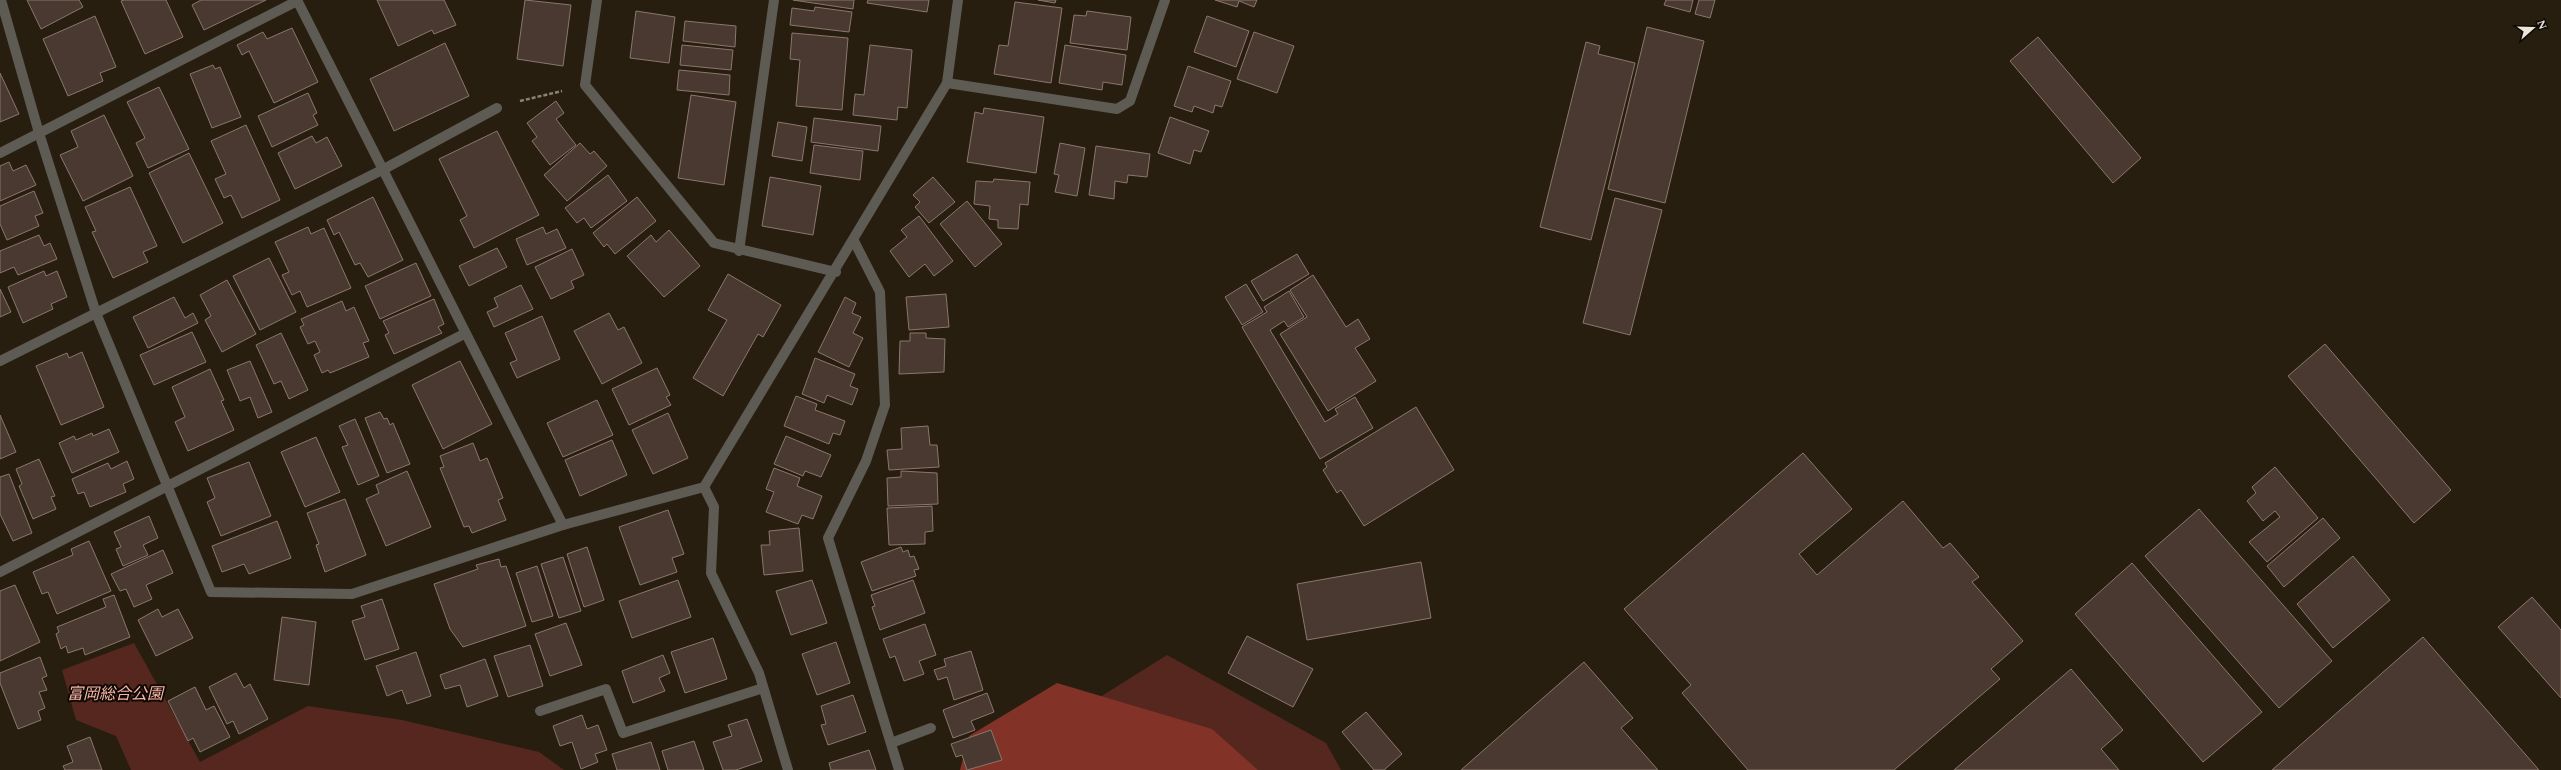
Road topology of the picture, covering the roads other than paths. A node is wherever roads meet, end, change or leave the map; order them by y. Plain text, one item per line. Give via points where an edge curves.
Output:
1 (1, 0) edge
2 (597, 0) edge
3 (774, 0) edge
4 (958, 0) edge
5 (1165, 0) edge
6 (297, 1) edge
7 (947, 83) junction
8 (497, 108) road end
9 (39, 133) junction
10 (0, 153) edge
11 (384, 169) junction
12 (854, 241) junction
13 (740, 251) junction
14 (836, 272) junction
15 (96, 313) junction
16 (464, 334) junction
17 (0, 361) edge
18 (704, 487) junction
19 (167, 488) junction
20 (563, 525) junction
21 (0, 572) edge
22 (763, 688) junction
23 (540, 711) dead end
24 (931, 728) dead end
25 (891, 743) junction
26 (788, 770) edge
27 (899, 770) edge

1 - 9 street
2 - 13 street via 585,85 714,243
3 - 13 street
4 - 7 street
5 - 7 street via 1130,101 1117,109
6 - 9 street
6 - 11 street
7 - 12 street
8 - 11 street
9 - 10 street
9 - 15 street
11 - 15 street
11 - 16 street
12 - 14 street
12 - 25 street via 880,292 885,405 866,461 828,538
13 - 14 street
14 - 18 street
15 - 17 street
15 - 19 street
16 - 19 street
16 - 20 street
18 - 20 street
18 - 22 street via 714,508 711,573
19 - 20 street via 212,592 352,594
19 - 21 street
22 - 23 street via 623,733 606,689
22 - 26 street
24 - 25 street
25 - 27 street

